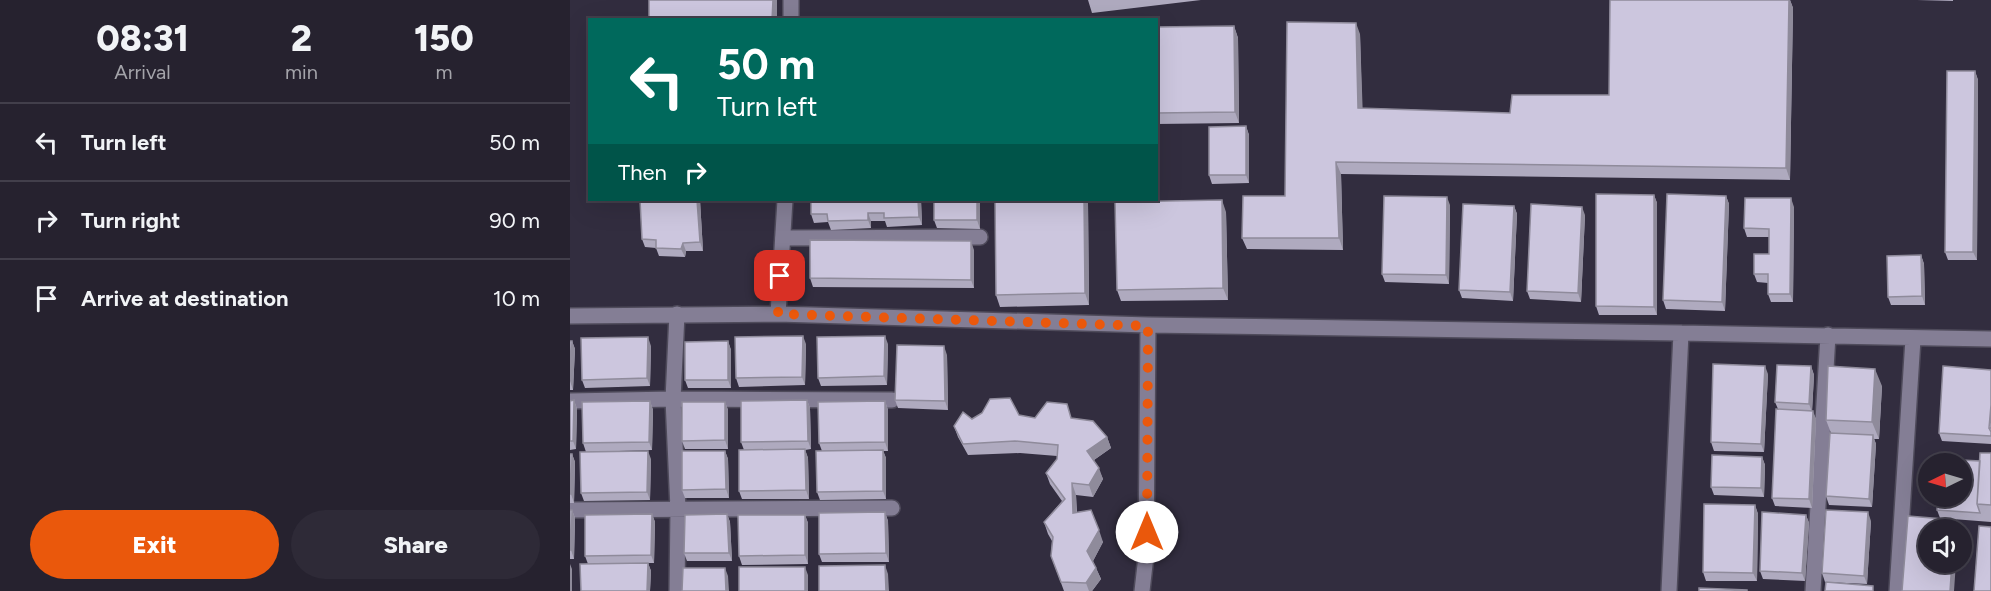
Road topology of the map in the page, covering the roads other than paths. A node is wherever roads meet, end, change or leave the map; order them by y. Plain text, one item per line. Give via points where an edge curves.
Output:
1 (792, 0) edge
2 (791, 18) edge
3 (785, 201) edge
4 (980, 237) dead end
5 (783, 238) junction
6 (678, 314) junction
7 (778, 314) junction
8 (570, 316) edge
9 (1148, 326) junction
10 (1681, 333) junction
11 (1828, 335) junction
12 (1912, 339) junction
13 (1991, 339) edge
14 (674, 399) junction
15 (892, 400) dead end
16 (570, 401) edge
17 (892, 508) dead end
18 (678, 509) junction
19 (570, 510) edge
20 (677, 591) edge
21 (1142, 591) edge
22 (1670, 591) edge
23 (1812, 591) edge
24 (1897, 591) edge

1 - 2 street
3 - 5 street
4 - 5 street
5 - 7 street
6 - 7 street
6 - 8 street
6 - 14 street
7 - 9 street
9 - 10 street
9 - 21 street via 1146,555
10 - 11 street
10 - 22 street
11 - 12 street
11 - 23 street
12 - 13 street
12 - 24 street
14 - 15 street
14 - 16 street
14 - 18 street
17 - 18 street
18 - 19 street
18 - 20 street

